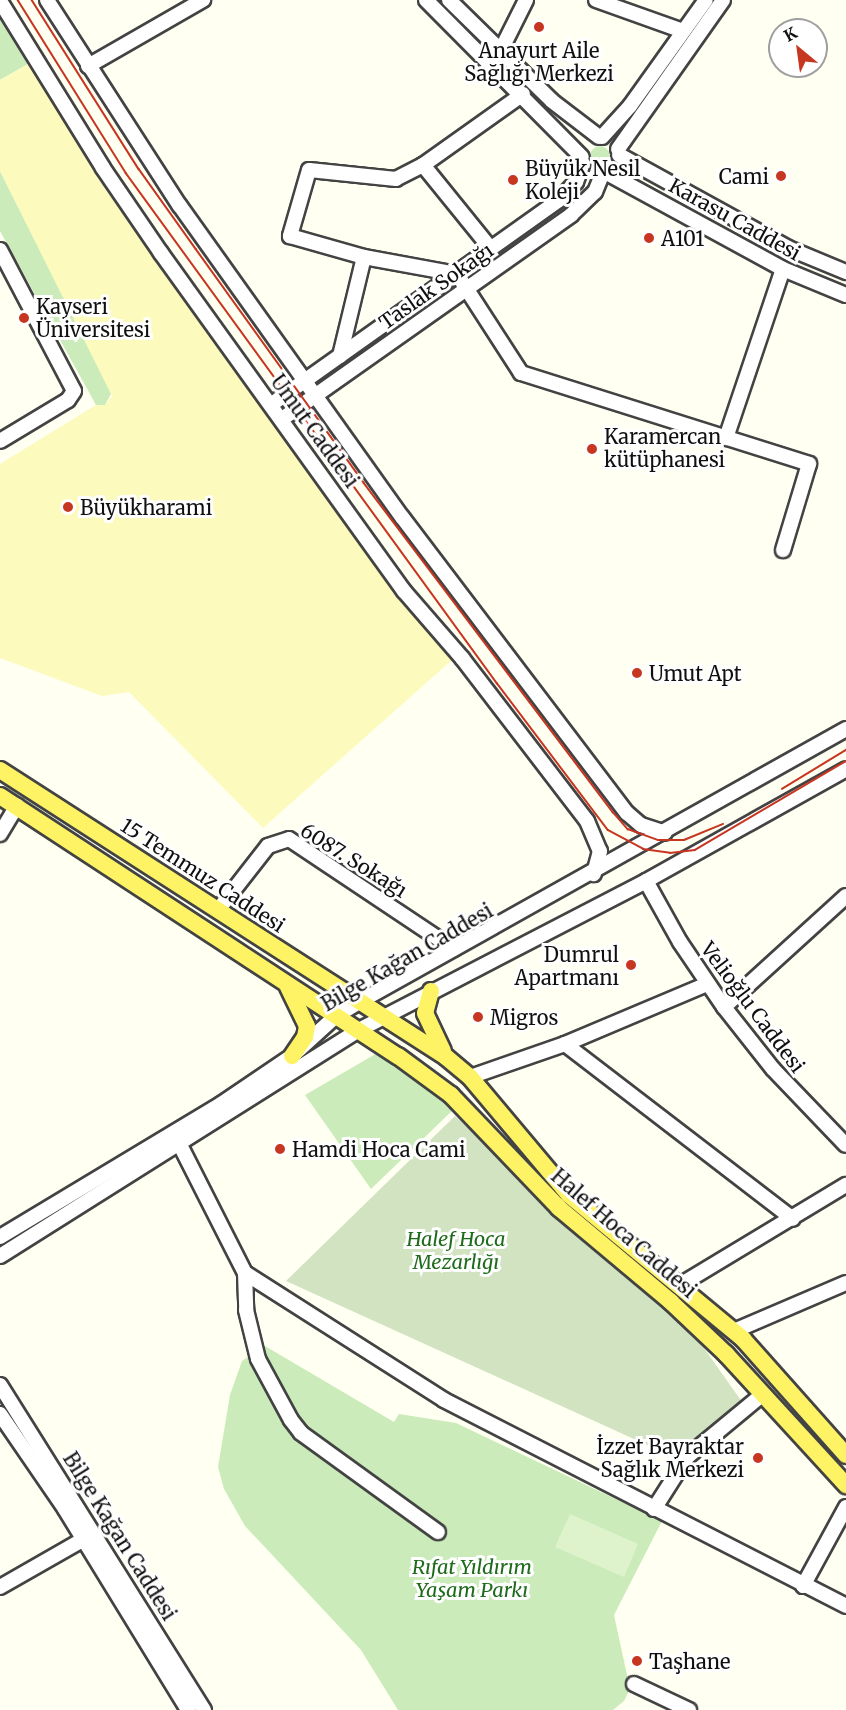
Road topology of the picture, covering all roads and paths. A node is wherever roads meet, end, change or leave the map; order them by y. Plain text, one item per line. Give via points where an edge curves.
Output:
1 (47, 0) edge
2 (203, 0) edge
3 (426, 0) edge
4 (449, 0) edge
5 (526, 0) edge
6 (596, 0) edge
7 (706, 0) edge
8 (723, 0) edge
9 (0, 1) edge
10 (683, 31) junction
11 (500, 52) junction
12 (88, 66) junction
13 (523, 94) junction
14 (601, 137) junction
15 (619, 152) junction
16 (583, 160) junction
17 (423, 165) junction
18 (604, 174) junction
19 (492, 249) junction
20 (0, 250) edge
21 (364, 257) junction
22 (783, 270) junction
23 (846, 272) edge
24 (457, 273) junction
25 (467, 288) junction
26 (846, 295) edge
27 (340, 356) junction
28 (303, 382) junction
29 (313, 396) junction
30 (272, 404) junction
31 (282, 419) junction
32 (726, 438) junction
33 (0, 441) edge
34 (783, 550) dead end
35 (846, 729) edge
36 (846, 769) edge
37 (0, 770) edge
38 (0, 796) edge
39 (17, 806) junction
40 (665, 833) junction
41 (0, 834) edge
42 (594, 874) junction
43 (646, 881) junction
44 (846, 896) edge
45 (218, 910) junction
46 (454, 949) junction
47 (284, 982) junction
48 (707, 984) junction
49 (431, 991) junction
50 (361, 1001) junction
51 (724, 1007) junction
52 (336, 1016) junction
53 (384, 1016) junction
54 (357, 1031) junction
55 (566, 1044) junction
56 (292, 1056) junction
57 (446, 1057) junction
58 (470, 1077) junction
59 (180, 1145) junction
60 (846, 1145) edge
61 (846, 1185) edge
62 (793, 1219) junction
63 (0, 1237) edge
64 (0, 1256) edge
65 (245, 1273) junction
66 (846, 1283) edge
67 (680, 1285) junction
68 (734, 1331) junction
69 (0, 1384) edge
70 (763, 1394) junction
71 (0, 1414) edge
72 (846, 1455) edge
73 (846, 1485) edge
74 (846, 1507) edge
75 (654, 1509) junction
76 (438, 1532) dead end
77 (84, 1539) junction
78 (803, 1586) junction
79 (0, 1587) edge
80 (846, 1606) edge
81 (634, 1684) dead end
82 (188, 1710) edge
83 (204, 1710) edge
84 (689, 1710) edge

1 - 12 street, Umut Caddesi
2 - 12 street
3 - 13 street
4 - 11 street
5 - 11 street
6 - 10 street
7 - 10 street
8 - 15 street
9 - 30 street, Umut Caddesi via 131,210
10 - 14 street via 630,106
11 - 14 street via 577,123
12 - 28 street, Umut Caddesi
13 - 16 street
13 - 17 street
14 - 15 street
14 - 16 street via 585,146
15 - 18 street via 616,166
15 - 23 street, Karasu Caddesi via 788,248
16 - 18 street via 591,172
16 - 19 street, Taslak Sokağı via 569,191
17 - 19 street
17 - 21 street via 387,181 309,170 290,236
18 - 22 street, Karasu Caddesi
18 - 25 street, Taslak Sokağı via 585,204
19 - 24 street, Taslak Sokağı
20 - 33 street via 74,387 68,400
21 - 24 street
21 - 27 street
22 - 26 street, Karasu Caddesi
22 - 32 street
24 - 25 street
24 - 27 street, Taslak Sokağı
25 - 29 street, Taslak Sokağı
25 - 32 street via 522,373
27 - 28 street, Taslak Sokağı
28 - 29 street, Umut Caddesi
28 - 30 street, Taslak Sokağı
29 - 31 street, Taslak Sokağı
29 - 40 street, Umut Caddesi via 627,813 641,825
30 - 31 street, Umut Caddesi
31 - 42 street, Umut Caddesi via 404,591 462,658 587,820 600,851
32 - 34 street via 809,464
35 - 40 street, Bilge Kağan Caddesi
36 - 43 street, Bilge Kağan Caddesi
37 - 45 main road, 15 Temmuz Caddesi
38 - 39 main road
39 - 41 street
39 - 47 main road
40 - 42 street, Bilge Kağan Caddesi
42 - 46 street, Bilge Kağan Caddesi
43 - 48 street, Velioğlu Caddesi
43 - 49 street, Bilge Kağan Caddesi
44 - 51 street
45 - 46 street, 6087. Sokağı via 268,846 289,839
45 - 50 main road, 15 Temmuz Caddesi
46 - 50 street, Bilge Kağan Caddesi
47 - 52 main road
47 - 56 main road via 307,1026 305,1037
48 - 51 street, Velioğlu Caddesi
48 - 55 street
49 - 53 street, Bilge Kağan Caddesi
49 - 57 main road via 426,1001 427,1023
50 - 52 street, Bilge Kağan Caddesi
50 - 53 main road, 15 Temmuz Caddesi
51 - 60 street, Velioğlu Caddesi via 773,1069
52 - 54 main road
52 - 56 street, Bilge Kağan Caddesi
53 - 54 street, Bilge Kağan Caddesi
53 - 57 main road, Halef Hoca Caddesi
54 - 59 street, Bilge Kağan Caddesi
54 - 70 main road, Halef Hoca Caddesi via 451,1095 559,1209 670,1302
55 - 58 street
55 - 62 street
56 - 63 street, Bilge Kağan Caddesi
57 - 58 main road, Halef Hoca Caddesi
58 - 67 main road, Halef Hoca Caddesi via 569,1195
59 - 64 street, Bilge Kağan Caddesi
59 - 65 street
61 - 62 street
62 - 67 street
65 - 75 street via 444,1400
65 - 76 street via 246,1310 258,1359 291,1420 301,1432
66 - 68 street
67 - 68 main road, Halef Hoca Caddesi
68 - 72 main road, Halef Hoca Caddesi
69 - 83 street, Bilge Kağan Caddesi
70 - 73 main road, Halef Hoca Caddesi
70 - 75 street via 687,1457
71 - 77 street, Bilge Kağan Caddesi
74 - 78 street
75 - 78 street
77 - 79 street
77 - 82 street, Bilge Kağan Caddesi
78 - 80 street
81 - 84 street

